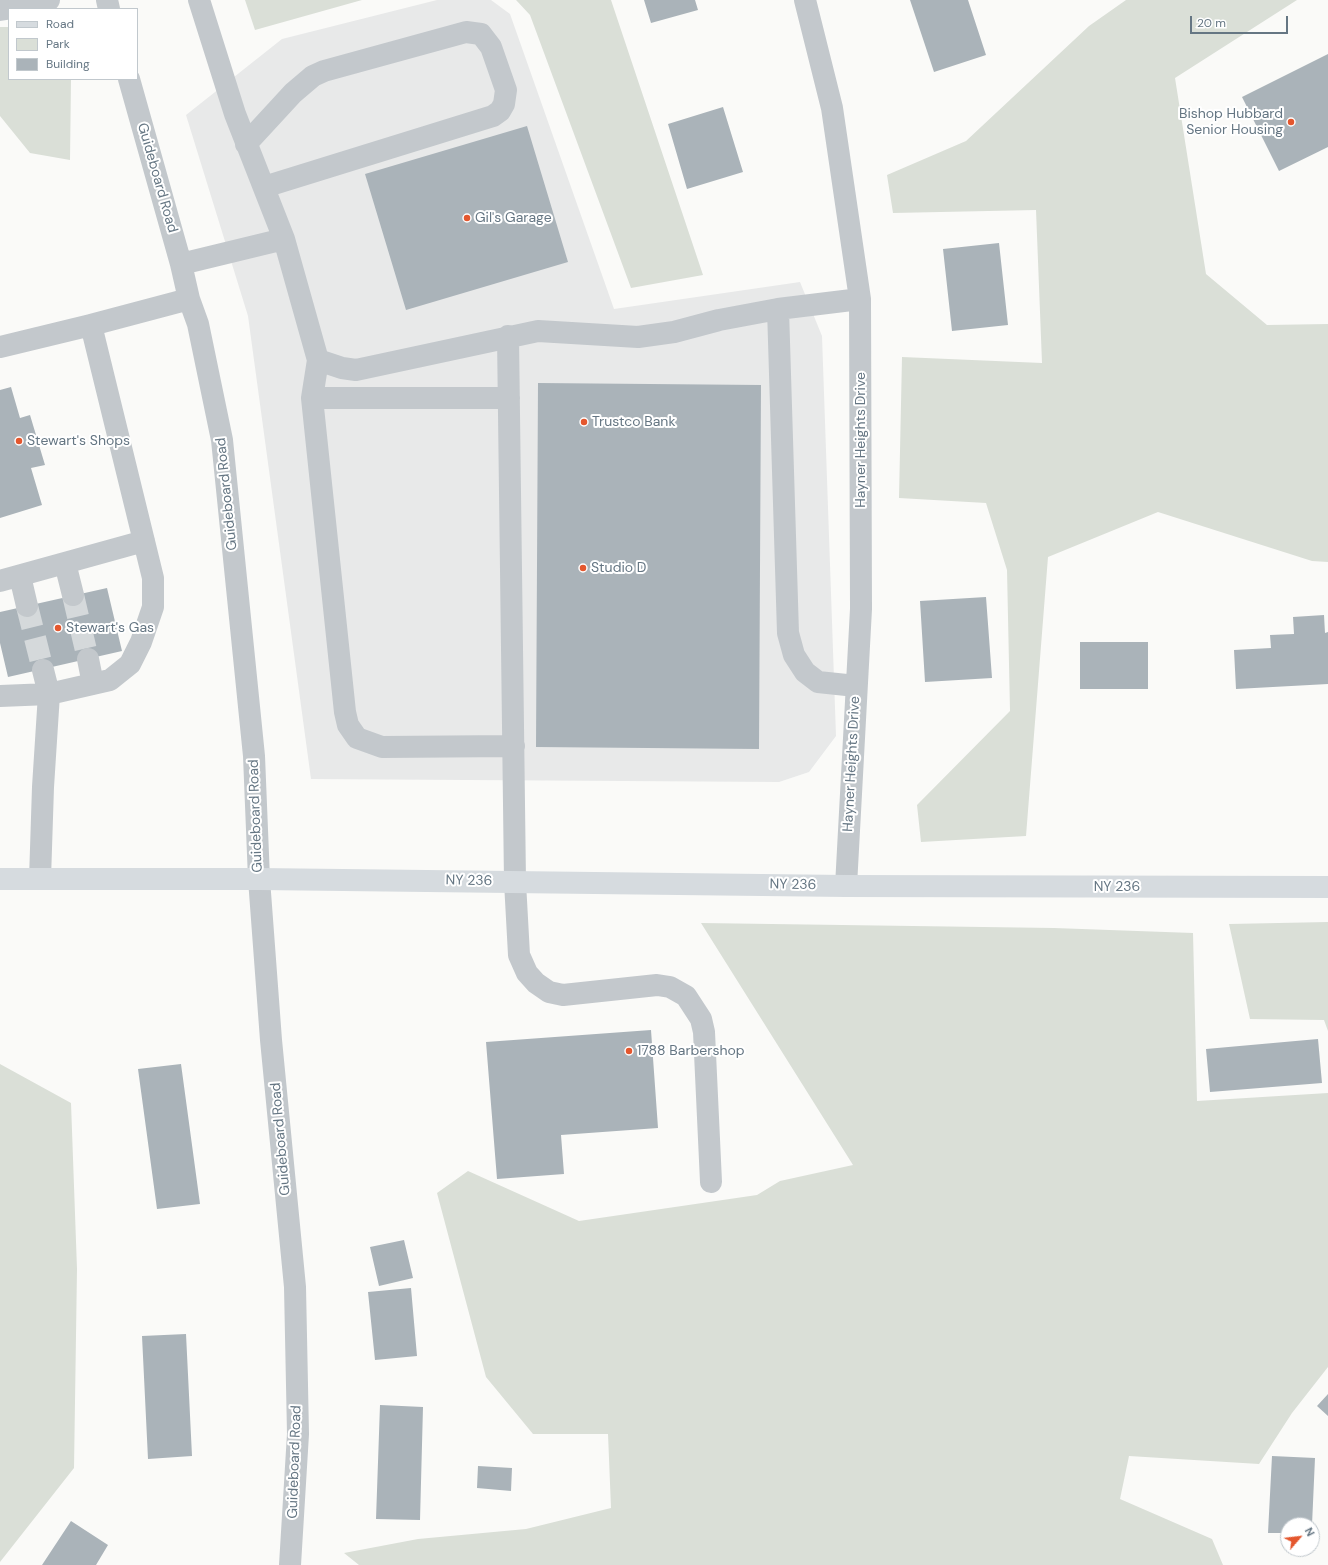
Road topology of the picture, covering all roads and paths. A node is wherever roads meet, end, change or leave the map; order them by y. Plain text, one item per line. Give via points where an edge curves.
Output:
1 (49, 0) edge
2 (198, 0) edge
3 (805, 0) edge
4 (12, 6) edge
5 (129, 80) edge
6 (246, 144) junction
7 (264, 187) junction
8 (284, 239) junction
9 (181, 264) junction
10 (189, 299) junction
11 (860, 299) junction
12 (778, 309) junction
13 (91, 325) junction
14 (508, 336) junction
15 (0, 347) edge
16 (318, 360) junction
17 (312, 398) junction
18 (509, 398) junction
19 (144, 541) junction
20 (65, 563) junction
21 (10, 578) edge
22 (73, 595) tunnel mouth
23 (27, 606) tunnel mouth
24 (88, 659) tunnel mouth
25 (43, 670) tunnel mouth
26 (93, 684) junction
27 (856, 686) junction
28 (49, 694) junction
29 (0, 696) edge
30 (514, 746) junction
31 (0, 879) edge
32 (40, 879) junction
33 (259, 879) junction
34 (515, 882) junction
35 (846, 886) junction
36 (1328, 888) edge
37 (711, 1182) dead end
38 (290, 1565) edge

1 - 4 street
2 - 6 street
3 - 11 street, Hayner Heights Drive via 832,108
5 - 9 street, Guideboard Road
6 - 7 street
6 - 7 street via 293,93 313,76 324,71 466,32 481,34 491,47 506,90 504,104 493,116
7 - 8 street
8 - 9 street
8 - 16 street
9 - 10 street, Guideboard Road
10 - 13 street
10 - 33 street, Guideboard Road via 198,324 222,440 254,756
11 - 12 street
11 - 27 street, Hayner Heights Drive via 861,609
12 - 14 street via 674,332 638,337 538,331
12 - 27 street via 788,633 794,655 805,672 818,682
13 - 15 street
13 - 19 street
14 - 16 street via 356,370
14 - 18 street
16 - 17 street
17 - 18 street
17 - 30 street via 345,712 356,738 382,747
18 - 30 street
19 - 20 street
19 - 26 street via 153,578 153,607 141,642 130,664 110,680
20 - 21 street
20 - 22 street
21 - 23 street
24 - 26 street
25 - 28 street
26 - 28 street
27 - 35 street, Hayner Heights Drive
28 - 29 street
28 - 32 street
30 - 34 street
31 - 32 main road, NY 236
32 - 33 main road, NY 236
33 - 34 main road, NY 236 / NY 236
33 - 38 street, Guideboard Road via 271,1040 295,1287 298,1434
34 - 35 main road, NY 236 / NY 236
34 - 37 street via 520,955 527,973 549,992 563,995 657,985 670,987 686,996 701,1020 704,1032
35 - 36 main road, NY 236 / NY 236

